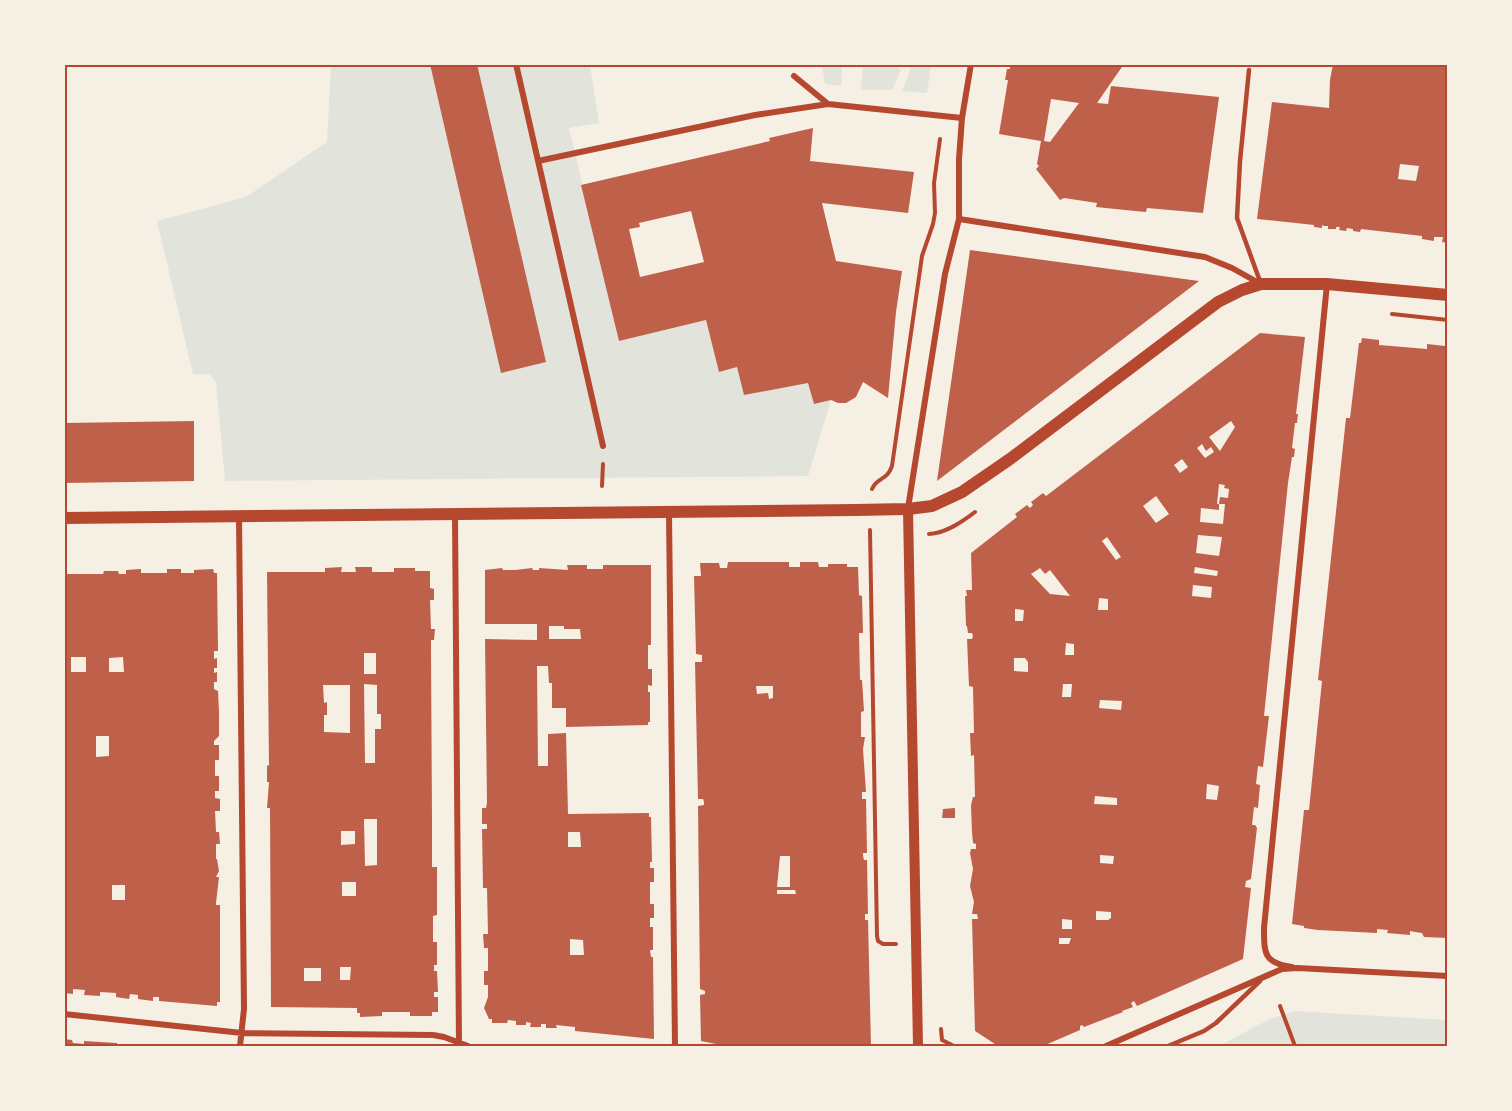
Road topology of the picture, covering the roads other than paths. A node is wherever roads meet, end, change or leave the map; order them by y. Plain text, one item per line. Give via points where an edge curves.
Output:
1 (516, 64) edge
2 (971, 64) edge
3 (1249, 70) dead end
4 (794, 76) dead end
5 (828, 104) junction
6 (962, 118) junction
7 (538, 161) junction
8 (959, 219) junction
9 (1261, 284) junction
10 (1327, 284) junction
11 (1448, 296) edge
12 (603, 446) dead end
13 (908, 509) junction
14 (669, 513) junction
15 (455, 515) junction
16 (239, 517) junction
17 (64, 518) edge
18 (1292, 968) junction
19 (1272, 972) junction
20 (1448, 976) edge
21 (64, 1014) edge
22 (242, 1033) junction
23 (459, 1044) edge
24 (240, 1047) edge
25 (468, 1047) edge
26 (675, 1047) edge
27 (918, 1047) edge
28 (1106, 1047) edge
29 (1168, 1047) edge

1 - 7 street
2 - 6 street
3 - 9 lane via 1237,218
4 - 5 street
5 - 6 street
5 - 7 street via 755,115
6 - 8 street
7 - 12 street
8 - 9 street via 1205,257
8 - 13 street via 945,274
9 - 10 main road
9 - 13 main road via 1218,302 962,492 932,506
10 - 11 main road
10 - 18 street via 1264,928 1265,954 1272,962
13 - 14 main road
13 - 27 street
14 - 15 main road
14 - 26 street
15 - 16 main road
15 - 23 street
16 - 17 main road
16 - 22 street
18 - 19 street
18 - 20 street
19 - 28 street
19 - 29 lane via 1216,1023
21 - 22 street
22 - 23 street via 434,1035
22 - 24 street
23 - 25 street

